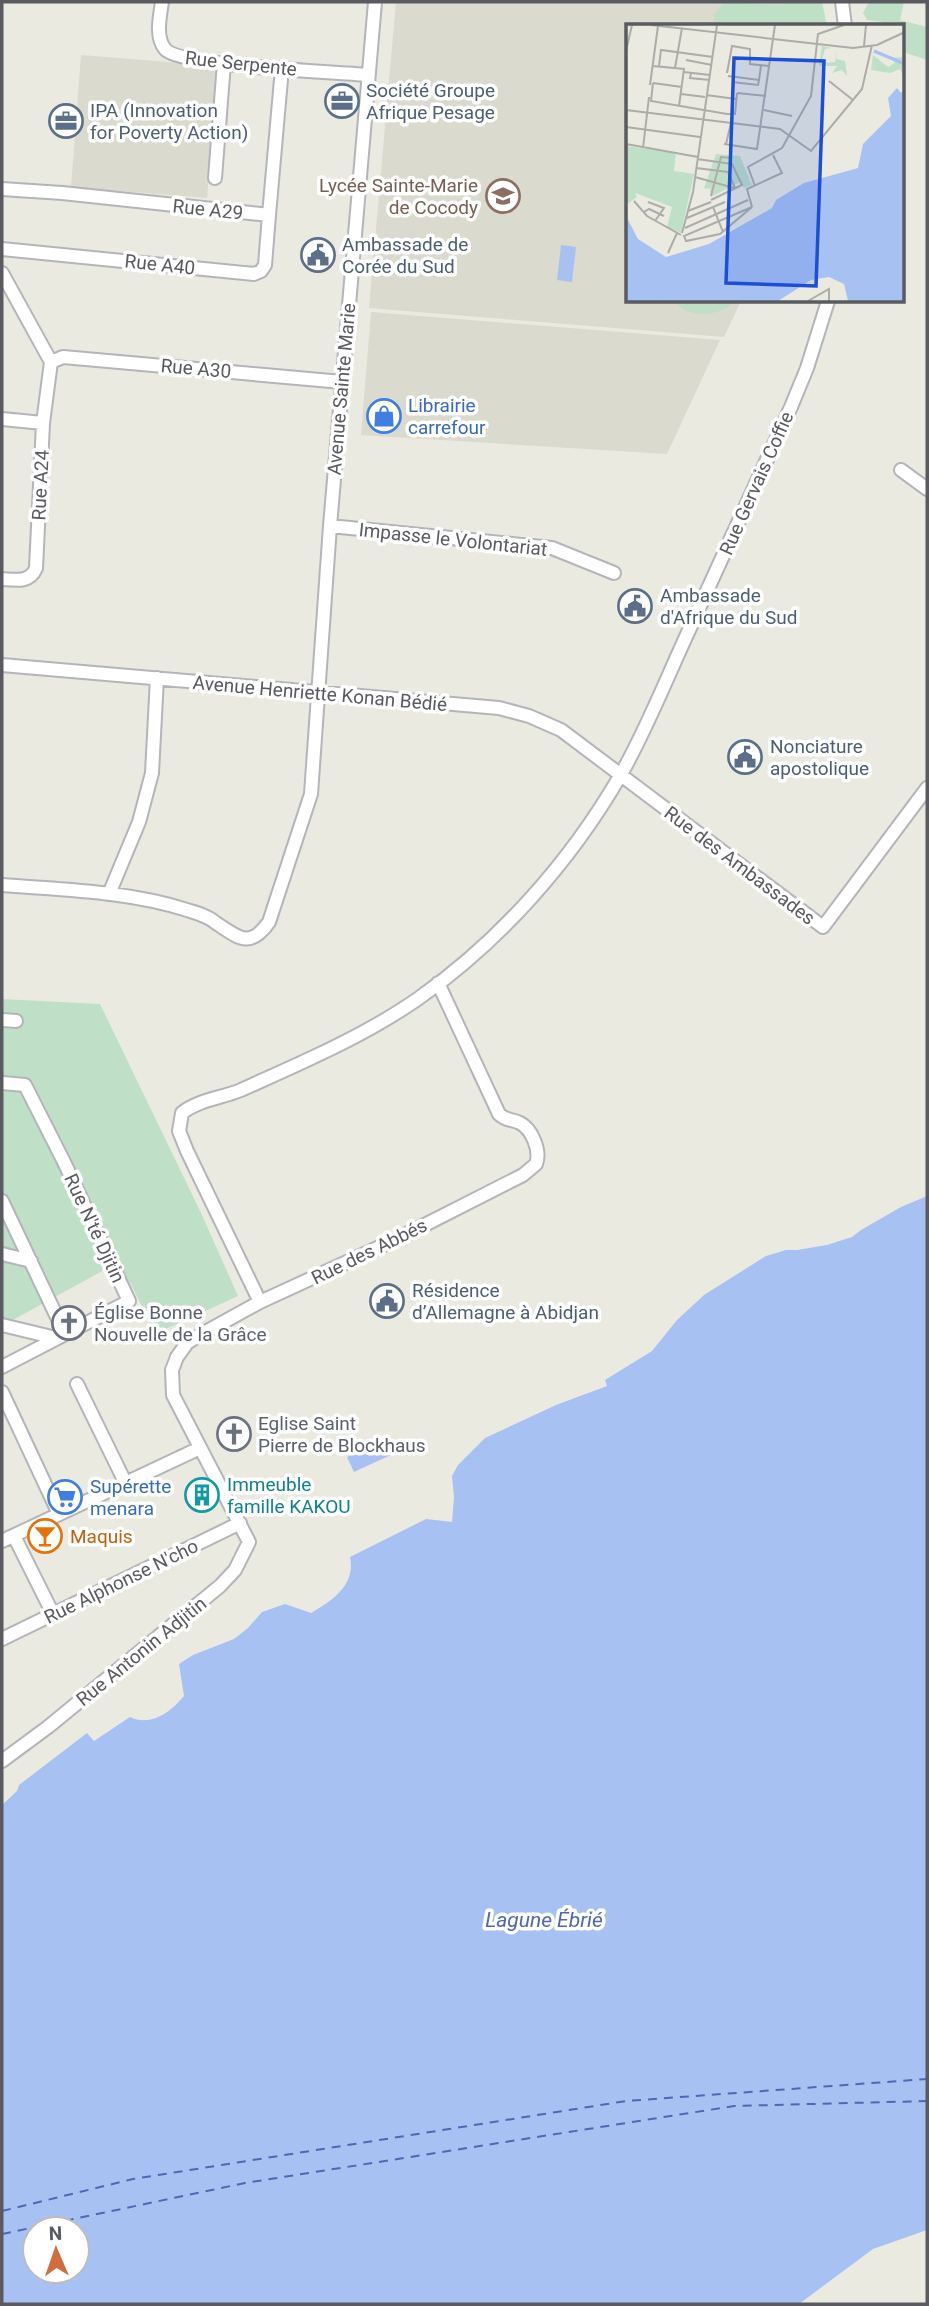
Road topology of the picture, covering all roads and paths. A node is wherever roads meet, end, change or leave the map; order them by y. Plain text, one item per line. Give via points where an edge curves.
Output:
1 (162, 2) edge
2 (375, 2) edge
3 (842, 2) edge
4 (845, 24) edge
5 (224, 63) junction
6 (282, 68) junction
7 (368, 75) junction
8 (215, 178) dead end
9 (2, 189) edge
10 (269, 215) junction
11 (2, 249) edge
12 (2, 273) edge
13 (827, 303) edge
14 (51, 362) junction
15 (342, 382) junction
16 (2, 419) edge
17 (43, 423) junction
18 (901, 470) dead end
19 (927, 489) edge
20 (330, 526) junction
21 (614, 573) dead end
22 (2, 579) edge
23 (2, 665) edge
24 (158, 678) junction
25 (317, 692) junction
26 (620, 775) junction
27 (927, 789) edge
28 (2, 885) edge
29 (109, 894) junction
30 (438, 983) junction
31 (2, 1020) edge
32 (16, 1021) dead end
33 (2, 1083) edge
34 (2, 1201) edge
35 (2, 1254) edge
36 (30, 1261) junction
37 (260, 1302) junction
38 (2, 1325) edge
39 (61, 1336) junction
40 (2, 1367) edge
41 (77, 1384) dead end
42 (2, 1392) edge
43 (200, 1448) junction
44 (126, 1484) junction
45 (60, 1514) junction
46 (240, 1523) junction
47 (8, 1539) edge
48 (53, 1614) junction
49 (2, 1639) edge
50 (2, 1762) edge

1 - 5 street, Rue Serpente via 160,40 168,53
2 - 7 street, Avenue Sainte Marie
3 - 4 street
5 - 6 street, Rue Serpente
5 - 8 street
6 - 7 street, Rue Serpente
6 - 10 street, Rue A29
7 - 15 street, Avenue Sainte Marie
9 - 10 street, Rue A29
10 - 11 street, Rue A40 via 265,265 254,274
12 - 14 street
13 - 26 street, Rue Gervais Coffie via 791,407
14 - 15 street, Rue A30 via 63,357
14 - 17 street, Rue A24
15 - 20 street, Avenue Sainte Marie
16 - 17 street
17 - 22 street, Rue A24 via 36,568 26,579
18 - 19 street
20 - 21 street, Impasse le Volontariat via 552,548
20 - 25 street, Avenue Sainte Marie
23 - 24 street, Avenue Henriette Konan Bédié
24 - 25 street, Avenue Henriette Konan Bédié
24 - 29 street via 152,773 139,822
25 - 26 street, Avenue Henriette Konan Bédié via 499,708 561,730
25 - 29 street, Avenue Sainte Marie via 310,803 262,932 249,938 235,937 215,921 183,908
26 - 27 street, Rue des Ambassades via 822,927
26 - 30 street, Rue Gervais Coffie via 526,903
28 - 29 street
30 - 37 street, Rue Gervais Coffie via 320,1054 182,1113 179,1131 187,1152
30 - 37 street, Rue des Abbés via 499,1114 517,1121 530,1134 538,1153 536,1164 523,1175 399,1238
31 - 32 street
33 - 39 street, Rue N'té Djitin via 24,1085 129,1301
34 - 36 street
35 - 36 street
36 - 39 street
37 - 43 street, Rue des Abbés via 187,1343 177,1357 173,1395
38 - 39 street
39 - 40 street, Rue N'té Djitin
41 - 44 street
42 - 45 street
43 - 44 street
43 - 46 street, Rue des Abbés
44 - 45 street
45 - 47 street
46 - 48 street, Rue Alphonse N'cho
46 - 50 street, Rue Antonin Adjitin via 249,1542 235,1570 220,1586
47 - 48 street
48 - 49 street, Rue Alphonse N'cho

